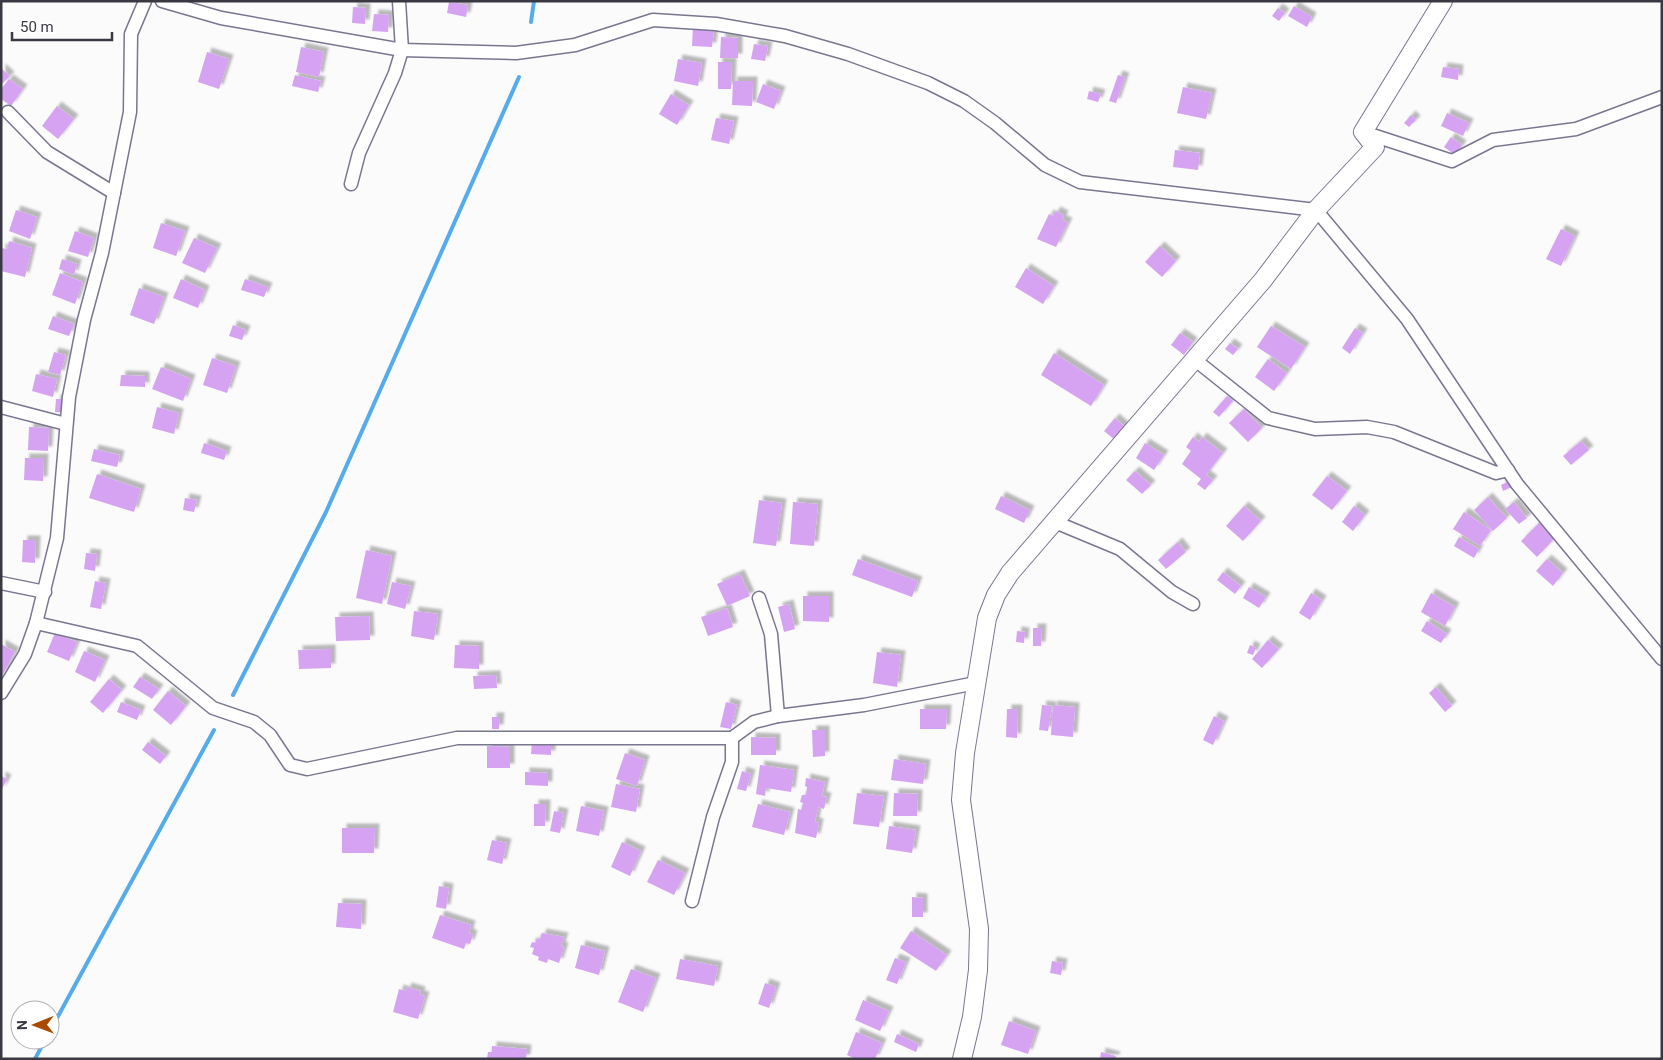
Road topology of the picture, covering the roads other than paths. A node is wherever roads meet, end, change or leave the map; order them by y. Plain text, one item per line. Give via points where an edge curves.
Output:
1 (145, 1) edge
2 (162, 1) edge
3 (399, 1) edge
4 (1443, 1) edge
5 (402, 50) junction
6 (1662, 97) edge
7 (8, 112) dead end
8 (1363, 132) junction
9 (351, 184) dead end
10 (114, 193) junction
11 (1316, 210) junction
12 (1194, 359) junction
13 (1, 407) edge
14 (66, 424) junction
15 (1508, 470) junction
16 (1055, 522) junction
17 (1, 583) edge
18 (45, 592) junction
19 (758, 598) dead end
20 (1193, 604) dead end
21 (36, 623) junction
22 (1662, 659) edge
23 (976, 683) junction
24 (1, 693) edge
25 (778, 716) junction
26 (732, 738) junction
27 (692, 901) dead end
28 (962, 1059) edge

1 - 10 street via 131,34 130,112
2 - 5 street via 221,18
3 - 5 street
4 - 8 street
5 - 9 street via 396,73 359,153
5 - 11 street via 516,53 575,44 653,20 716,24 786,36 928,83 964,101 995,122 1045,165 1080,182
6 - 8 street via 1576,129 1493,140 1452,160
7 - 10 street via 47,152
8 - 11 street via 1375,146
10 - 14 street via 76,358
11 - 12 street via 1262,280
11 - 15 street via 1407,319
12 - 15 street via 1268,418 1314,429 1367,427 1394,432 1496,473
12 - 16 street
13 - 14 street
14 - 18 street via 57,538
15 - 22 street
16 - 20 street via 1120,549 1172,592
16 - 23 street via 1010,573 996,595 987,618
17 - 18 street
18 - 21 street
19 - 25 street via 771,634
21 - 24 street via 25,654
21 - 26 street via 137,646 213,708 254,722 270,735 290,765 307,769 457,738
23 - 25 street via 864,705
23 - 28 street via 961,800 979,929 978,970
25 - 26 street via 754,722
26 - 27 street via 732,762 713,817

